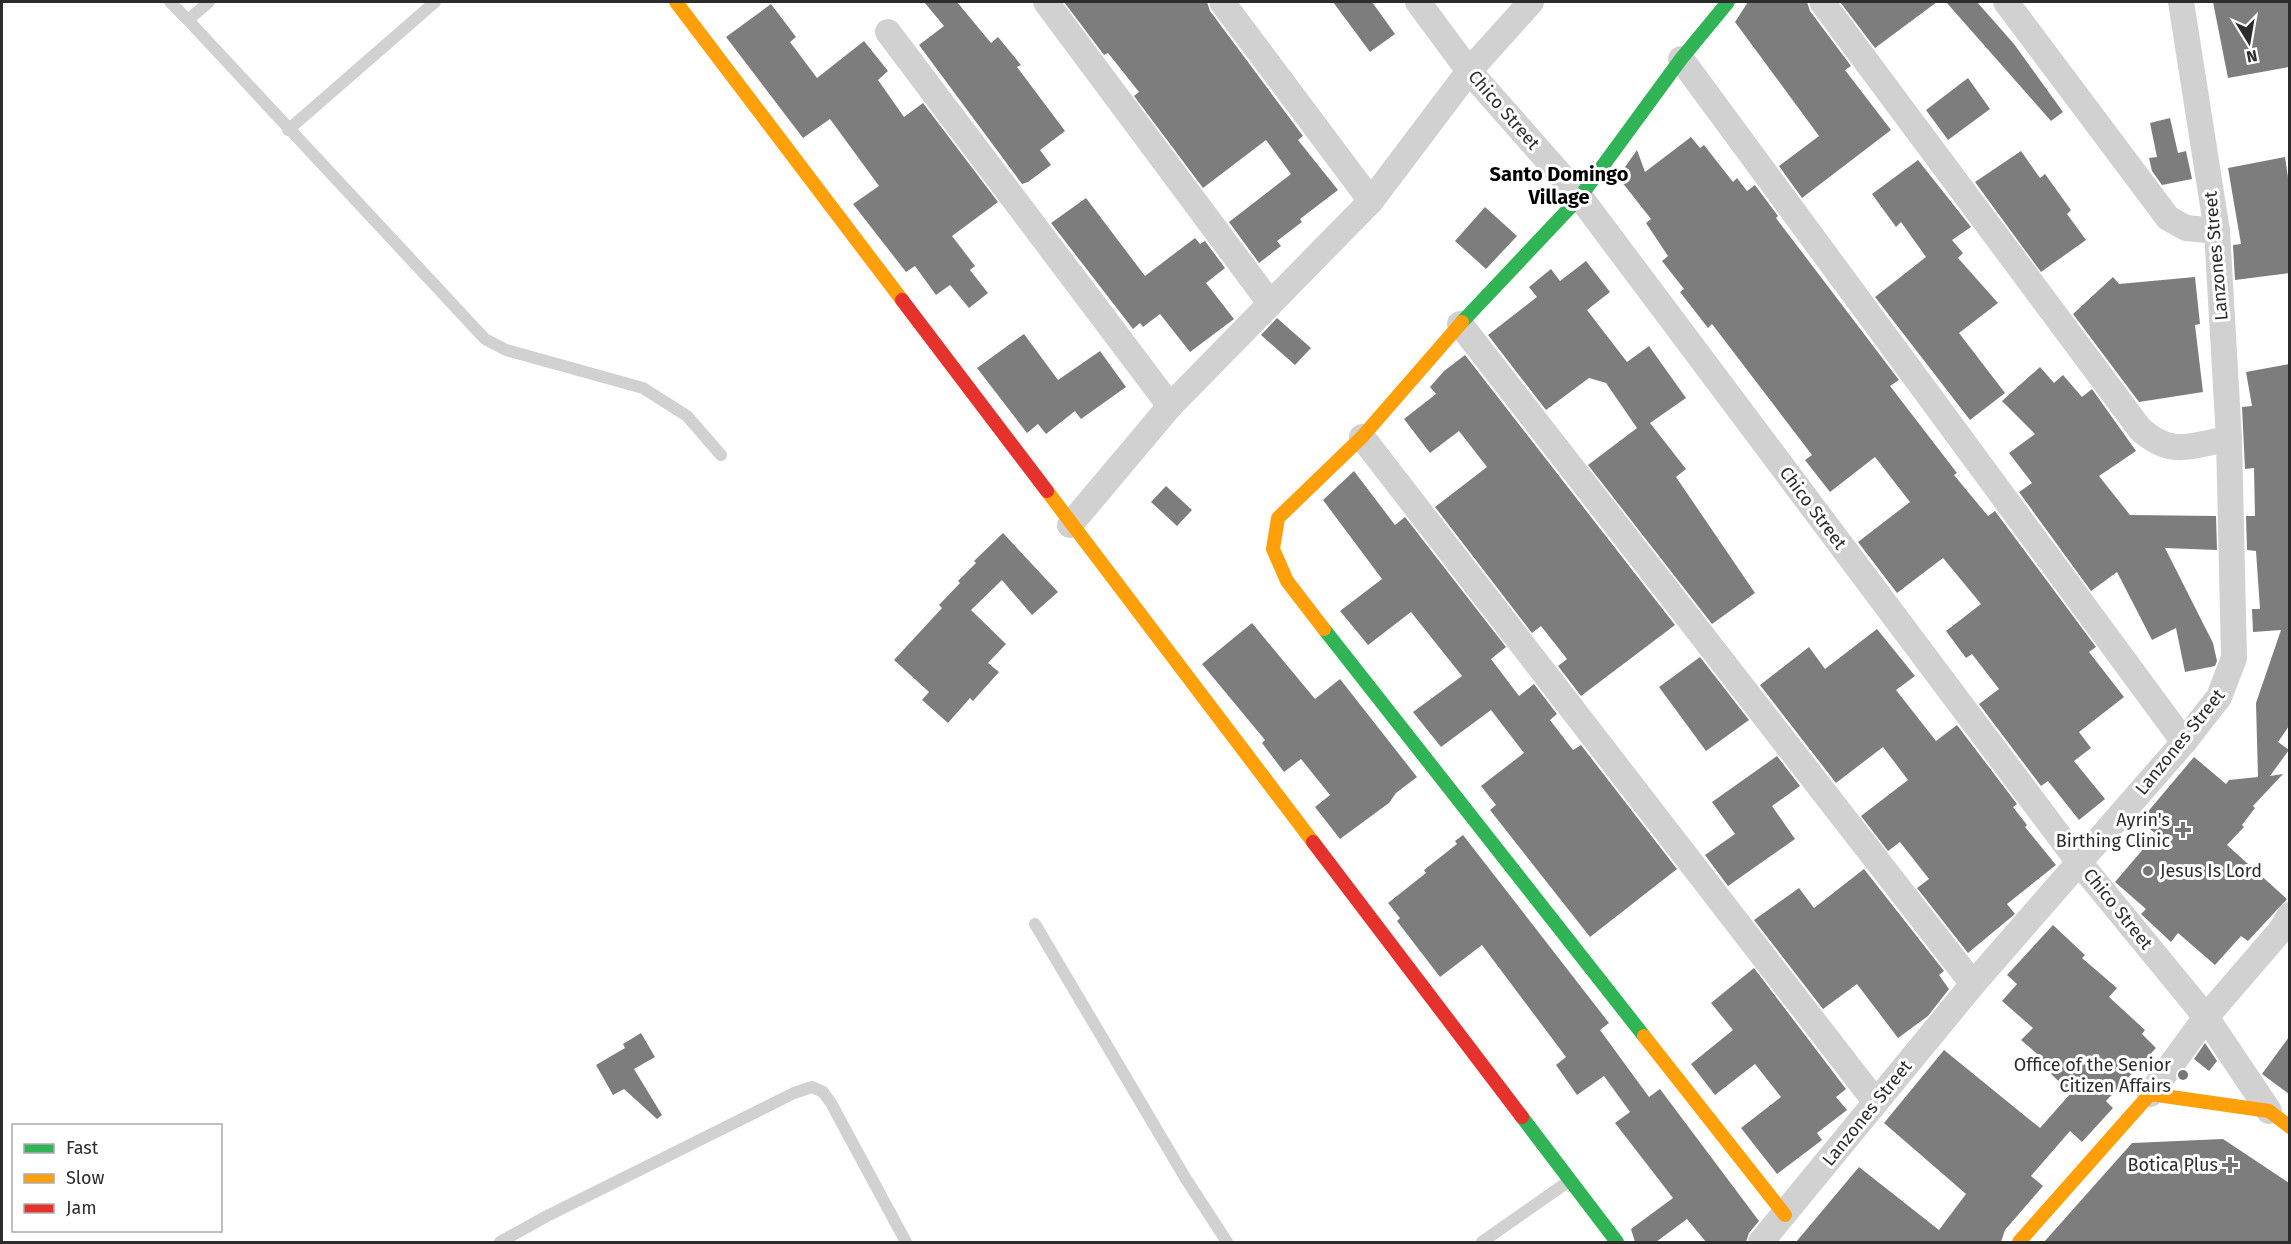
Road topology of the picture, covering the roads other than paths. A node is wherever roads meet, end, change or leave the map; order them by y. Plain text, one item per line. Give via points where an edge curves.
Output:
1 (170, 2) edge
2 (209, 2) edge
3 (435, 2) edge
4 (676, 2) edge
5 (1046, 2) edge
6 (1222, 2) edge
7 (1418, 2) edge
8 (1531, 2) edge
9 (1728, 2) edge
10 (1822, 2) edge
11 (2006, 2) edge
12 (2181, 2) edge
13 (188, 20) junction
14 (888, 32) dead end
15 (1681, 59) junction
16 (1469, 71) junction
17 (288, 130) junction
18 (1580, 197) junction
19 (1371, 201) junction
20 (2217, 231) junction
21 (1270, 303) junction
22 (1460, 324) junction
23 (1170, 406) junction
24 (1362, 437) junction
25 (2229, 439) junction
26 (721, 455) dead end
27 (1071, 525) junction
28 (2184, 742) junction
29 (2078, 861) junction
30 (1035, 924) dead end
31 (2287, 927) edge
32 (1973, 984) junction
33 (2206, 1017) junction
34 (2150, 1094) junction
35 (1875, 1101) junction
36 (2269, 1111) junction
37 (2289, 1127) edge
38 (1571, 1180) junction
39 (1785, 1215) junction
40 (500, 1242) edge
41 (906, 1242) edge
42 (1227, 1242) edge
43 (1482, 1242) edge
44 (1617, 1242) edge
45 (1761, 1242) edge
46 (2019, 1242) edge

1 - 13 lane
2 - 13 lane
3 - 17 lane
4 - 27 street
5 - 21 street
6 - 19 street
7 - 16 street, Chico Street
8 - 16 street
9 - 15 street
10 - 25 street via 2140,429 2156,444 2172,448
11 - 20 street via 2168,218 2186,228
12 - 20 street, Lanzones Street
13 - 17 lane
14 - 23 street
15 - 18 street
15 - 28 street
16 - 18 street, Chico Street
16 - 19 street
17 - 26 lane via 485,339 506,350 582,374 643,388 687,416
18 - 22 street
18 - 29 street, Chico Street
19 - 21 street
20 - 25 street, Lanzones Street
21 - 23 street
22 - 24 street
22 - 32 street
23 - 27 street
24 - 35 street
24 - 39 street via 1278,518 1273,549 1287,581
25 - 28 street, Lanzones Street via 2234,658 2219,698
27 - 38 street
28 - 29 street, Lanzones Street
29 - 32 street, Lanzones Street
29 - 33 street, Chico Street
30 - 42 lane
31 - 33 street
32 - 35 street, Lanzones Street
33 - 34 street
33 - 36 street, Chico Street
34 - 36 street
34 - 46 street
35 - 39 street, Lanzones Street
36 - 37 street
38 - 43 lane
38 - 44 street
39 - 45 street, Lanzones Street
40 - 41 lane via 812,1087 823,1092 831,1103

